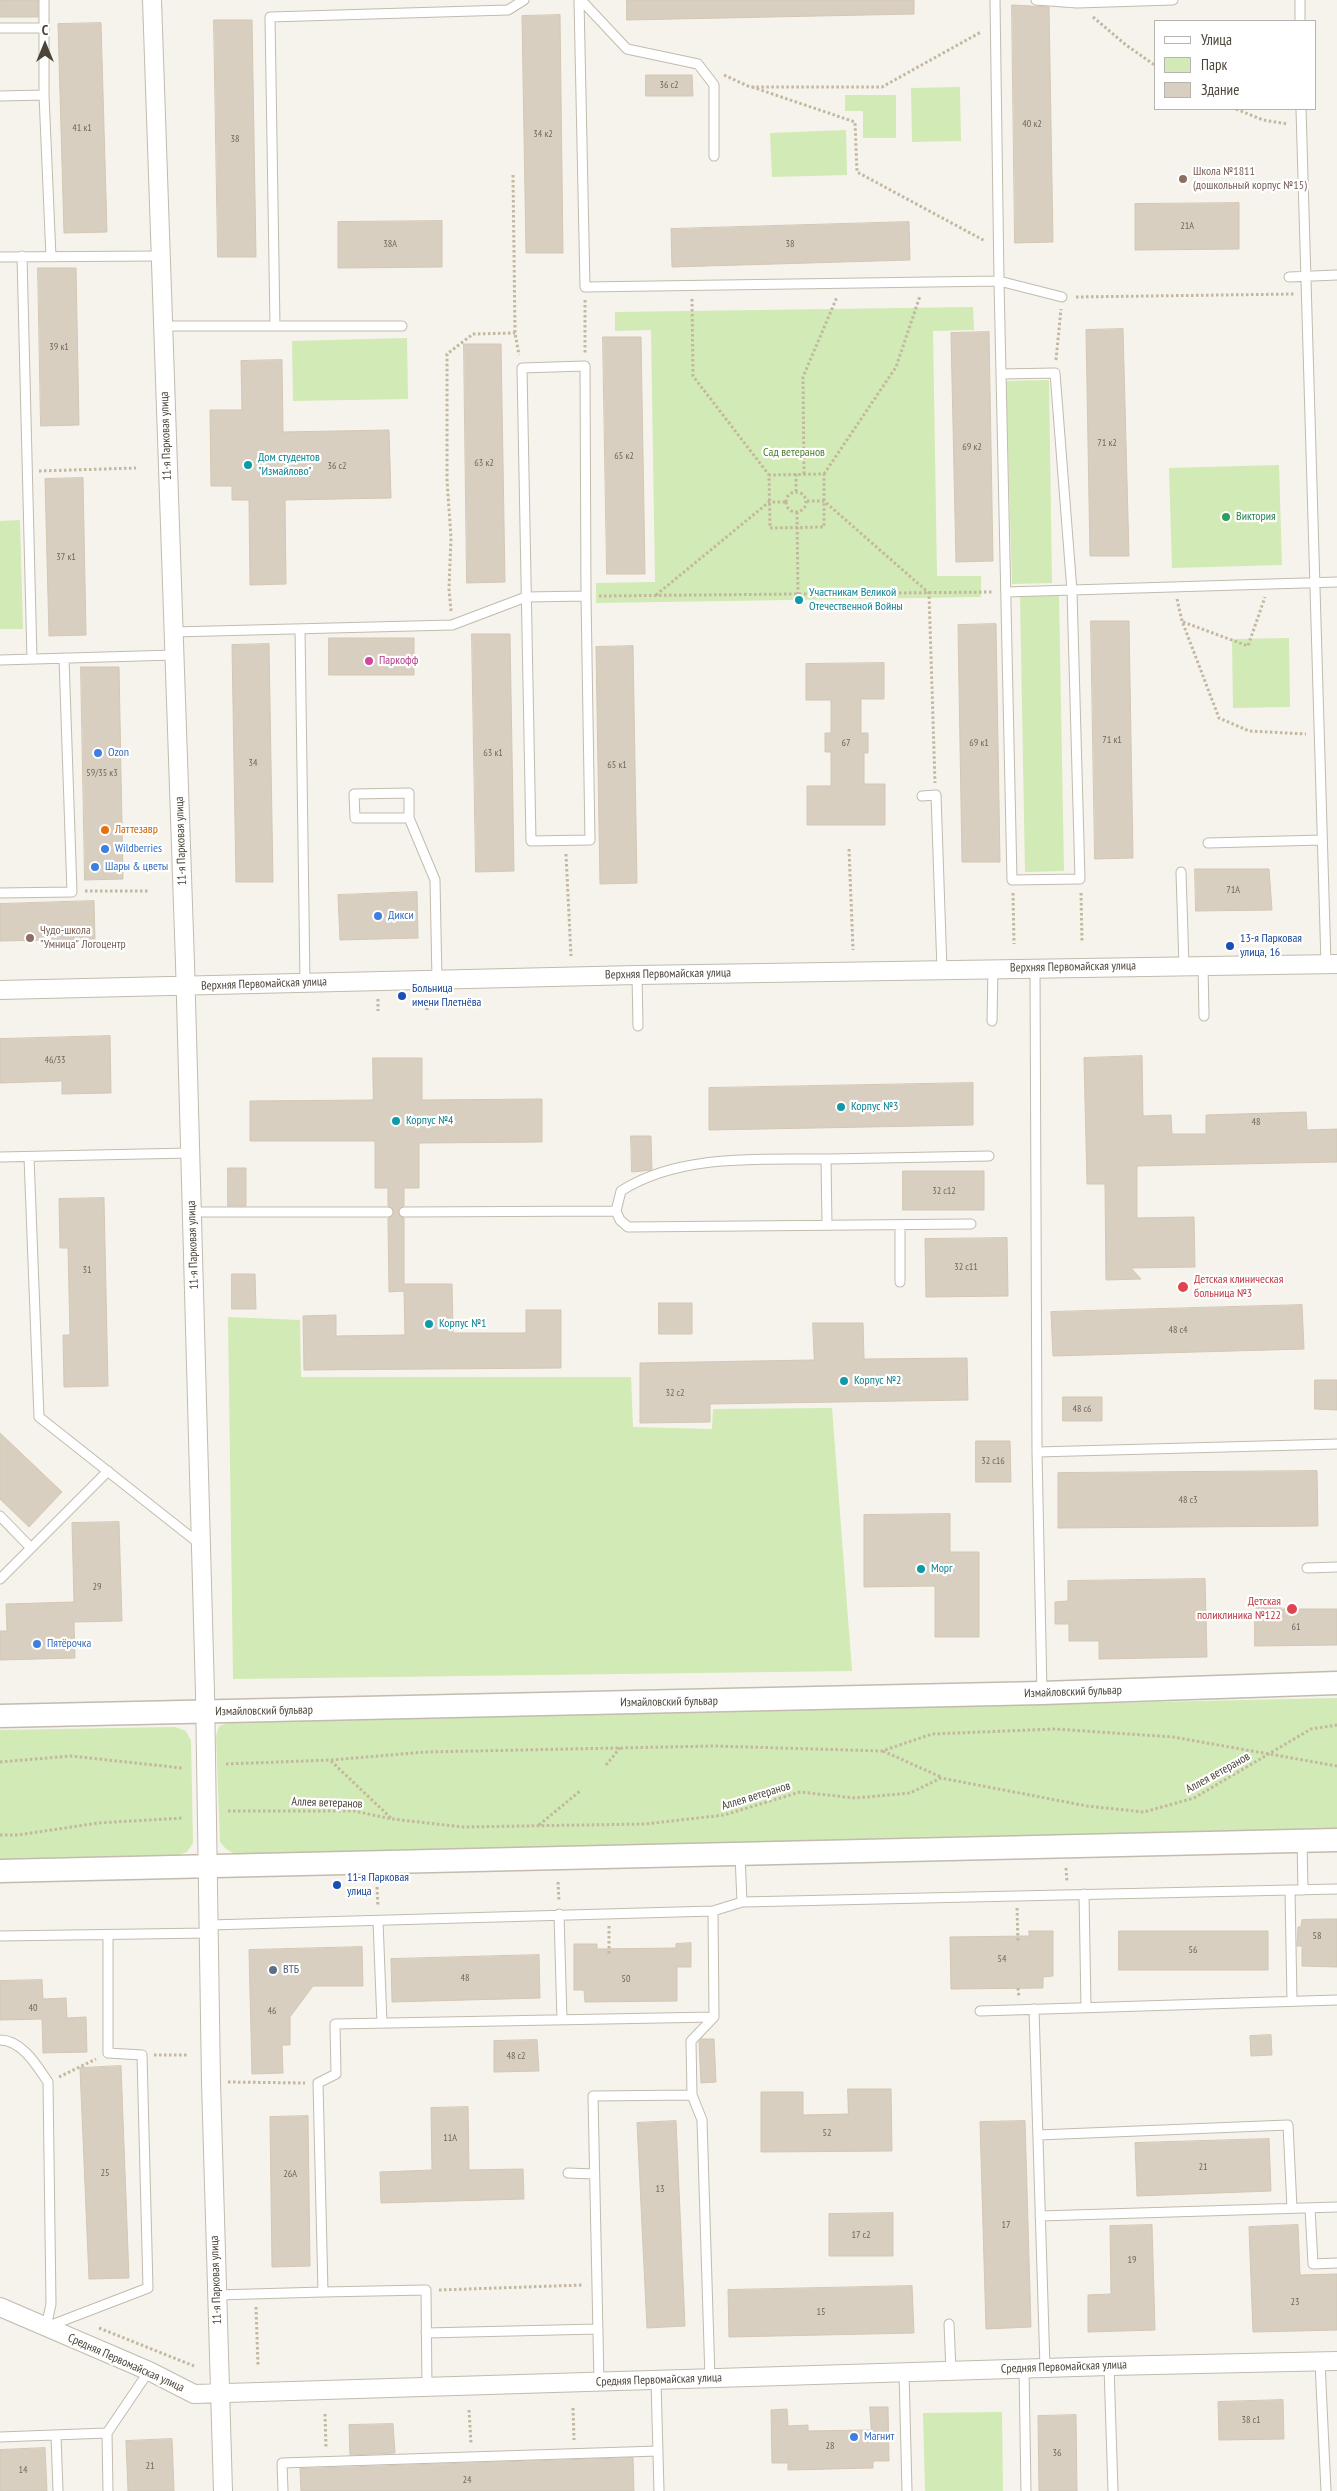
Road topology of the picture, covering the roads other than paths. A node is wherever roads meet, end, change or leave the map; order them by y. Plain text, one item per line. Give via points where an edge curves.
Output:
1 (44, 0) edge
2 (152, 0) edge
3 (524, 0) edge
4 (580, 0) edge
5 (995, 0) edge
6 (1036, 0) edge
7 (1173, 0) edge
8 (1300, 0) edge
9 (1300, 20) edge
10 (0, 28) edge
11 (44, 28) junction
12 (44, 95) junction
13 (0, 96) edge
14 (1301, 110) edge
15 (714, 156) dead end
16 (22, 256) junction
17 (160, 256) junction
18 (0, 257) edge
19 (51, 257) junction
20 (1337, 275) edge
21 (1305, 276) junction
22 (1289, 277) dead end
23 (999, 281) junction
24 (1062, 297) road end
25 (162, 326) junction
26 (275, 326) junction
27 (402, 326) dead end
28 (1000, 374) junction
29 (1337, 582) edge
30 (1315, 583) junction
31 (1072, 591) junction
32 (1006, 592) junction
33 (586, 596) junction
34 (526, 597) junction
35 (300, 629) junction
36 (173, 632) junction
37 (174, 654) junction
38 (64, 658) junction
39 (32, 659) junction
40 (0, 660) edge
41 (922, 796) dead end
42 (409, 818) junction
43 (1322, 840) junction
44 (1208, 843) dead end
45 (1181, 872) dead end
46 (0, 893) edge
47 (1332, 964) edge
48 (1204, 965) junction
49 (1184, 966) junction
50 (993, 968) junction
51 (1035, 968) junction
52 (942, 970) junction
53 (637, 975) junction
54 (436, 980) junction
55 (305, 983) junction
56 (185, 986) junction
57 (0, 990) edge
58 (1204, 1016) dead end
59 (992, 1021) dead end
60 (638, 1026) dead end
61 (190, 1153) junction
62 (989, 1156) dead end
63 (0, 1157) edge
64 (29, 1157) junction
65 (826, 1159) junction
66 (616, 1211) junction
67 (192, 1212) junction
68 (388, 1212) dead end
69 (404, 1212) dead end
70 (900, 1224) junction
71 (971, 1224) dead end
72 (827, 1225) junction
73 (900, 1282) dead end
74 (1337, 1444) edge
75 (1037, 1452) junction
76 (108, 1471) junction
77 (0, 1516) edge
78 (201, 1544) junction
79 (31, 1548) junction
80 (1337, 1567) edge
81 (1306, 1568) dead end
82 (0, 1579) edge
83 (1337, 1683) edge
84 (1042, 1694) junction
85 (204, 1712) junction
86 (0, 1716) edge
87 (1337, 1840) edge
88 (1302, 1841) junction
89 (740, 1854) junction
90 (207, 1867) junction
91 (0, 1871) edge
92 (1337, 1889) edge
93 (1290, 1890) junction
94 (1304, 1890) junction
95 (1084, 1894) junction
96 (742, 1902) junction
97 (713, 1911) junction
98 (559, 1914) junction
99 (378, 1920) junction
100 (209, 1929) junction
101 (108, 1935) junction
102 (0, 1936) edge
103 (1337, 2000) edge
104 (1292, 2001) junction
105 (1086, 2007) junction
106 (1034, 2009) junction
107 (980, 2011) dead end
108 (714, 2017) junction
109 (562, 2020) junction
110 (382, 2023) junction
111 (0, 2040) edge
112 (692, 2094) junction
113 (1038, 2135) junction
114 (568, 2173) dead end
115 (594, 2174) junction
116 (1337, 2207) edge
117 (1292, 2208) junction
118 (1310, 2208) junction
119 (1040, 2216) junction
120 (1337, 2263) edge
121 (323, 2292) junction
122 (217, 2295) junction
123 (0, 2308) edge
124 (949, 2324) dead end
125 (46, 2327) junction
126 (598, 2329) junction
127 (426, 2333) junction
128 (1329, 2362) edge
129 (1109, 2366) junction
130 (1045, 2368) junction
131 (1024, 2369) junction
132 (149, 2371) junction
133 (951, 2371) junction
134 (904, 2372) junction
135 (710, 2379) junction
136 (656, 2380) junction
137 (599, 2382) junction
138 (427, 2388) junction
139 (220, 2393) junction
140 (107, 2433) junction
141 (56, 2434) junction
142 (0, 2437) edge
143 (658, 2451) junction
144 (58, 2491) edge
145 (108, 2491) edge
146 (223, 2491) edge
147 (283, 2491) edge
148 (659, 2491) edge
149 (907, 2491) edge
150 (1026, 2491) edge
151 (1113, 2491) edge
152 (1326, 2491) edge

1 - 11 lane
2 - 17 street, 11-я Парковая улица
3 - 26 lane via 508,10 270,17
4 - 15 lane via 627,49 698,64 714,85
4 - 23 lane via 585,287
5 - 23 lane
6 - 7 lane via 1077,3
8 - 9 lane
10 - 11 lane
11 - 12 lane
12 - 13 lane
12 - 19 lane
14 - 21 lane
16 - 18 lane
16 - 19 lane
16 - 39 lane
17 - 19 lane
17 - 25 street, 11-я Парковая улица
20 - 21 lane
21 - 22 lane
21 - 30 lane
23 - 24 lane
23 - 28 lane
25 - 26 lane
25 - 36 street, 11-я Парковая улица
26 - 27 lane
28 - 31 lane via 1055,374
28 - 32 lane
29 - 30 lane
30 - 31 lane
30 - 43 lane
31 - 32 lane
31 - 32 lane via 1080,879 1012,880
33 - 34 lane
33 - 34 lane via 585,366 522,368
33 - 34 lane via 590,840 566,841 531,841
34 - 35 lane via 452,625
35 - 36 lane
35 - 55 lane
36 - 37 street, 11-я Парковая улица
37 - 38 lane
37 - 56 street, 11-я Парковая улица
38 - 39 lane
38 - 46 lane via 72,892
39 - 40 lane
41 - 52 lane via 936,795
42 - 42 lane via 355,818 354,794 409,793
42 - 54 lane via 435,880
43 - 44 lane
43 - 47 lane
45 - 49 lane
47 - 48 street, Верхняя Первомайская улица
48 - 49 street, Верхняя Первомайская улица
48 - 58 lane
49 - 51 street, Верхняя Первомайская улица
50 - 51 street, Верхняя Первомайская улица
50 - 52 street, Верхняя Первомайская улица
50 - 59 lane
51 - 75 lane
52 - 53 street, Верхняя Первомайская улица
53 - 54 street, Верхняя Первомайская улица
53 - 60 lane
54 - 55 street, Верхняя Первомайская улица
55 - 56 street, Верхняя Первомайская улица
56 - 57 street, Верхняя Первомайская улица
56 - 61 street, 11-я Парковая улица
61 - 64 lane
61 - 67 street, 11-я Парковая улица
62 - 65 lane
63 - 64 lane
64 - 76 lane via 39,1417
65 - 66 lane via 741,1160 695,1165 640,1180 621,1191
65 - 72 lane
66 - 69 lane
66 - 72 lane via 628,1227
67 - 68 lane
67 - 78 street, 11-я Парковая улица
70 - 71 lane
70 - 72 lane
70 - 73 lane
74 - 75 lane
75 - 84 lane
76 - 78 lane
76 - 79 lane
77 - 79 lane
78 - 85 street, 11-я Парковая улица
79 - 82 lane
80 - 81 lane
83 - 84 street, Измайловский бульвар
84 - 85 street, Измайловский бульвар
85 - 86 street, Измайловский бульвар
85 - 90 street, 11-я Парковая улица
87 - 88 street
88 - 89 street
88 - 94 lane
89 - 90 street
89 - 96 lane
90 - 91 street
90 - 100 street, 11-я Парковая улица
92 - 94 lane
93 - 94 lane
93 - 95 lane
93 - 104 lane
95 - 96 lane
95 - 105 lane
96 - 97 lane
97 - 98 lane
97 - 108 lane
98 - 99 lane
98 - 109 lane
99 - 100 lane
99 - 110 lane
100 - 101 lane
100 - 122 street, 11-я Парковая улица
101 - 102 lane
101 - 125 lane via 108,2053 142,2055 148,2288
103 - 104 lane
104 - 105 lane
105 - 106 lane
106 - 107 lane via 998,2014
106 - 113 lane
108 - 109 lane
108 - 112 lane via 692,2042
109 - 110 lane
110 - 121 lane via 334,2024 336,2074 318,2083
111 - 125 lane via 7,2040 31,2057 48,2082 51,2304
112 - 115 lane via 593,2096
112 - 135 lane via 702,2120
113 - 117 lane via 1288,2126
113 - 119 lane
114 - 115 lane
115 - 126 lane
116 - 118 lane
117 - 118 lane
117 - 119 lane
118 - 120 lane via 1313,2264
119 - 130 lane
121 - 122 lane
121 - 127 lane via 426,2290
122 - 139 street, 11-я Парковая улица
123 - 125 street, Средняя Первомайская улица
124 - 133 lane
125 - 132 street, Средняя Первомайская улица
126 - 127 lane
126 - 137 lane
127 - 138 lane
128 - 129 street, Средняя Первомайская улица
128 - 152 lane
129 - 130 street, Средняя Первомайская улица
129 - 151 lane
130 - 131 street, Средняя Первомайская улица
131 - 133 street, Средняя Первомайская улица
131 - 150 lane
132 - 139 street, Средняя Первомайская улица via 194,2394
132 - 140 lane
133 - 134 street, Средняя Первомайская улица
134 - 135 street, Средняя Первомайская улица
134 - 149 lane
135 - 136 street, Средняя Первомайская улица
136 - 137 street, Средняя Первомайская улица
136 - 143 lane
137 - 138 street, Средняя Первомайская улица
138 - 139 street, Средняя Первомайская улица
139 - 146 street, 11-я Парковая улица
140 - 141 lane
140 - 145 lane
141 - 142 lane
141 - 144 lane
143 - 147 lane via 282,2462
143 - 148 lane

